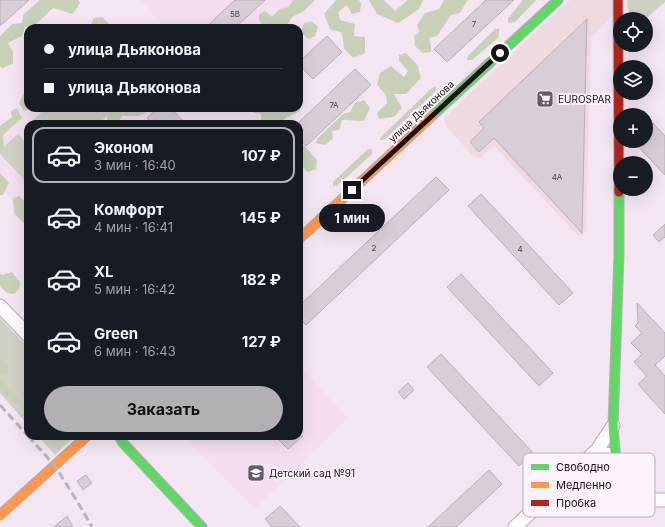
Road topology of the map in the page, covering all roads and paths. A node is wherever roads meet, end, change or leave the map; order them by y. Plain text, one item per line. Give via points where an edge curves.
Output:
1 (558, 0) edge
2 (618, 0) edge
3 (303, 235) edge
4 (0, 306) edge
5 (24, 331) edge
6 (613, 426) junction
7 (83, 440) edge
8 (121, 440) edge
9 (594, 453) edge
10 (615, 453) edge
11 (0, 515) edge
12 (526, 517) edge
13 (202, 527) edge
14 (515, 527) edge

1 - 3 street, улица Дьяконова
2 - 6 street via 619,254
4 - 5 street
6 - 9 street
6 - 10 street
7 - 11 street
8 - 13 street
12 - 14 street

